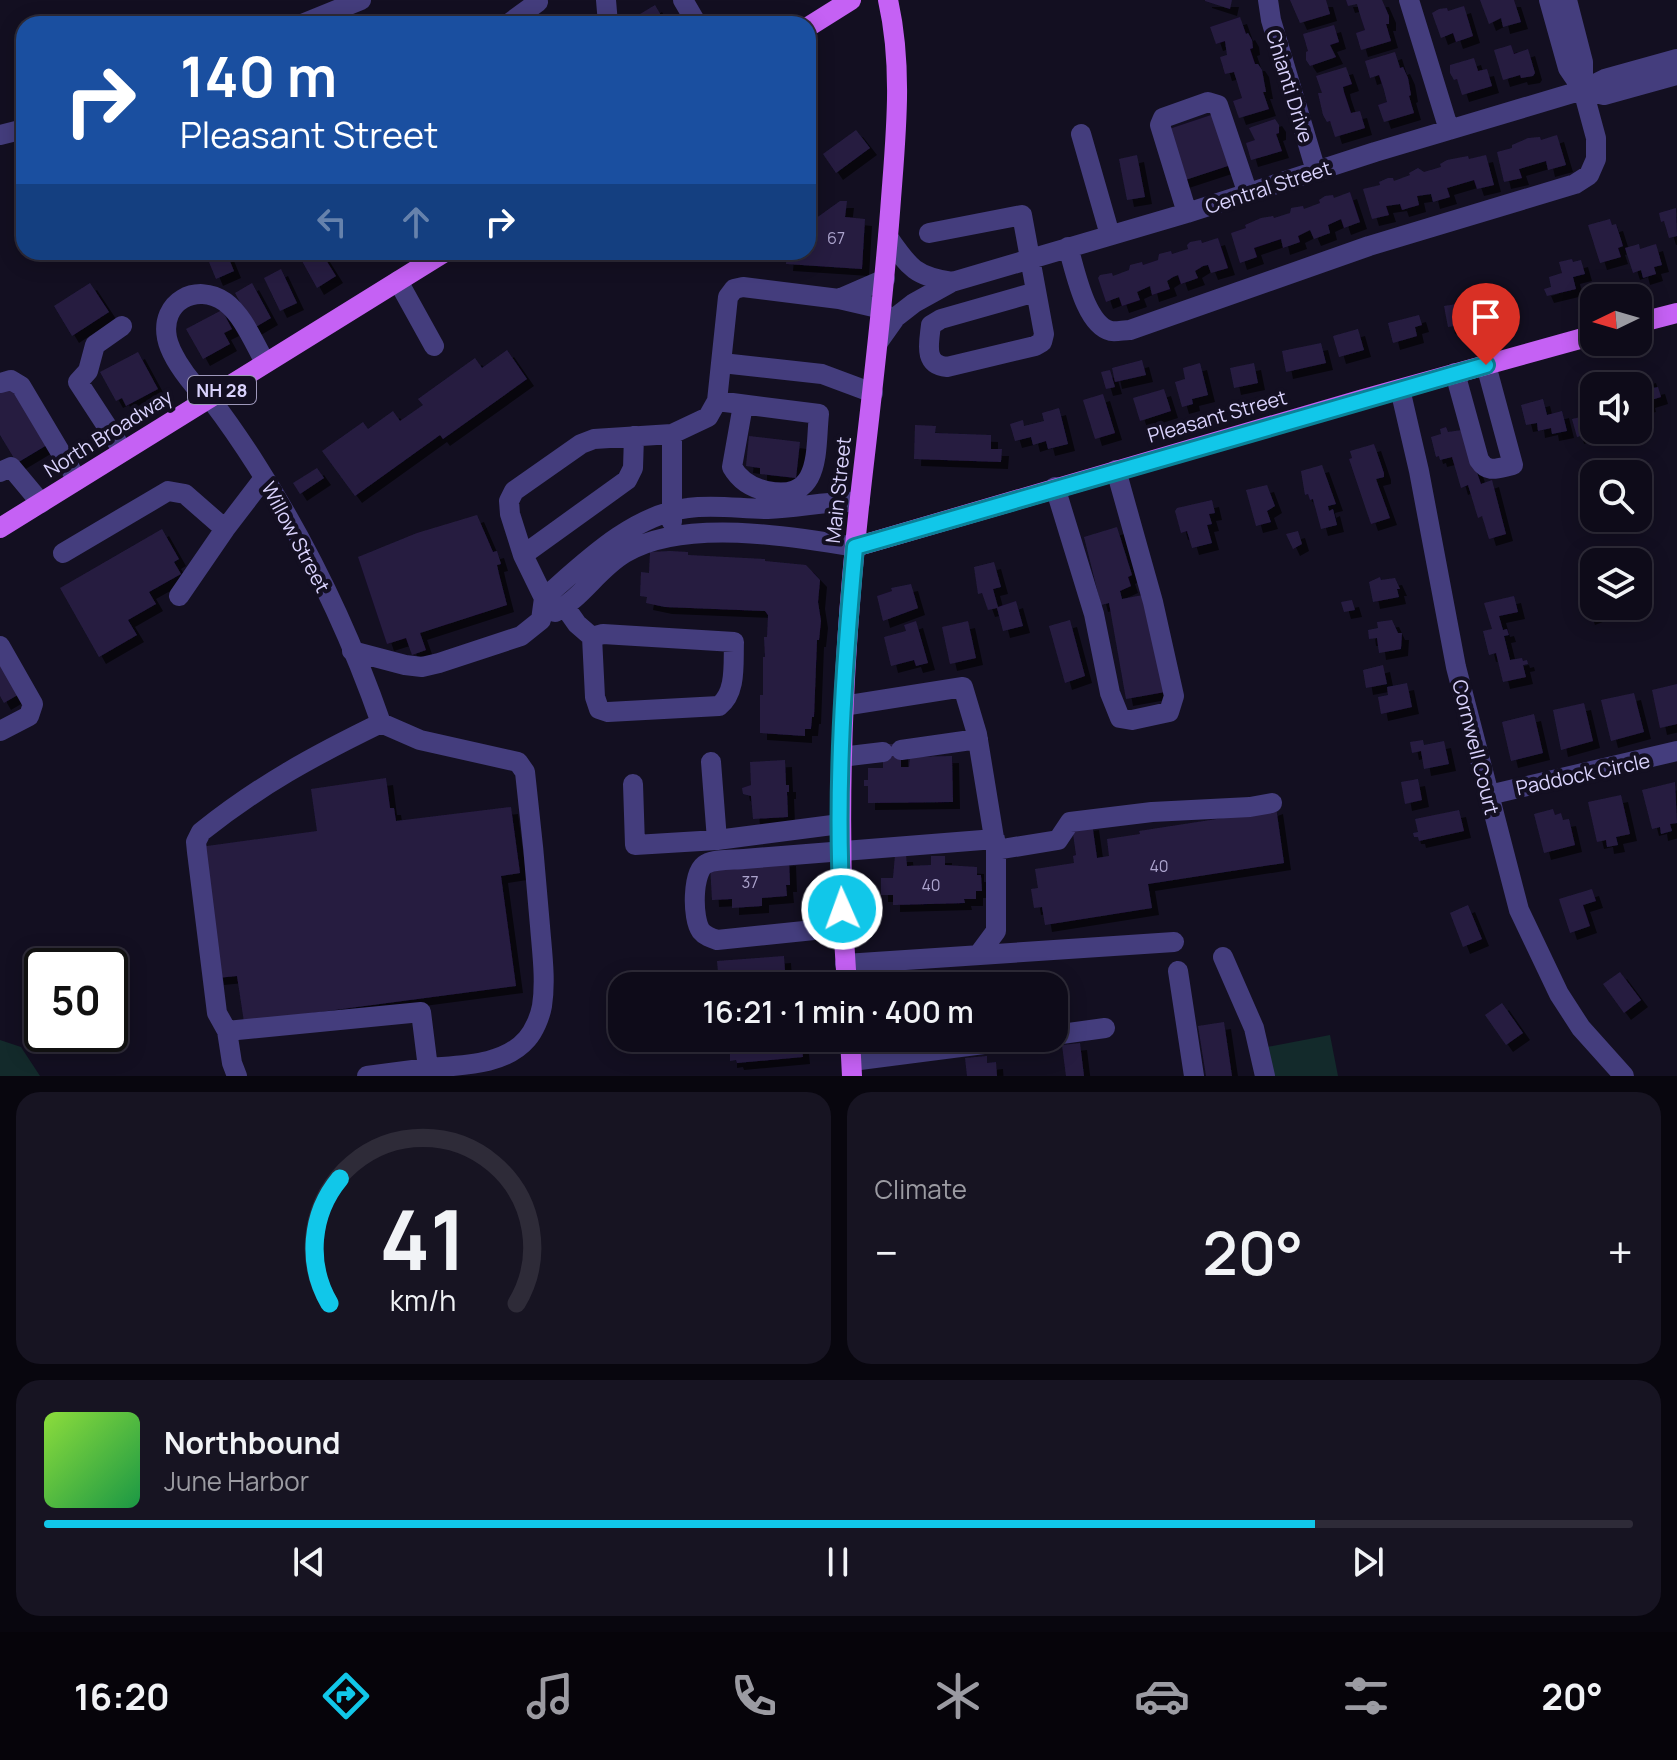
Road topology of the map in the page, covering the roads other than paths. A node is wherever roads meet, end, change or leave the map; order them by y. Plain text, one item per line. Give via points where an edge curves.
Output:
1 (361, 0) edge
2 (851, 0) edge
3 (888, 0) edge
4 (1268, 0) edge
5 (1409, 0) edge
6 (1549, 0) edge
7 (1567, 0) edge
8 (538, 2) dead end
9 (322, 16) edge
10 (519, 16) edge
11 (816, 22) edge
12 (1677, 59) edge
13 (1677, 75) edge
14 (1583, 90) junction
15 (1449, 130) junction
16 (1081, 134) dead end
17 (1316, 171) junction
18 (1248, 194) junction
19 (1187, 213) junction
20 (929, 233) dead end
21 (1110, 235) junction
22 (888, 237) junction
23 (1068, 247) junction
24 (1030, 258) junction
25 (432, 260) edge
26 (885, 279) junction
27 (398, 281) junction
28 (952, 282) junction
29 (1036, 292) junction
30 (839, 299) junction
31 (882, 309) junction
32 (1677, 313) edge
33 (1652, 319) edge
34 (122, 326) dead end
35 (1580, 339) edge
36 (879, 341) junction
37 (434, 346) dead end
38 (265, 362) junction
39 (722, 363) junction
40 (1486, 365) junction
41 (1455, 373) junction
42 (0, 383) edge
43 (1400, 389) junction
44 (873, 393) junction
45 (210, 397) junction
46 (717, 401) junction
47 (743, 405) junction
48 (672, 434) junction
49 (634, 436) junction
50 (123, 451) junction
51 (1116, 470) junction
52 (0, 472) edge
53 (264, 478) junction
54 (77, 480) junction
55 (1055, 487) junction
56 (860, 502) junction
57 (41, 503) junction
58 (670, 511) junction
59 (0, 528) edge
60 (225, 529) junction
61 (674, 536) junction
62 (855, 547) junction
63 (63, 553) dead end
64 (523, 555) junction
65 (179, 596) dead end
66 (544, 598) junction
67 (565, 607) junction
68 (541, 620) junction
69 (592, 637) junction
70 (0, 646) edge
71 (352, 651) junction
72 (0, 663) edge
73 (843, 706) junction
74 (0, 722) edge
75 (381, 723) junction
76 (0, 731) edge
77 (978, 739) junction
78 (1677, 751) edge
79 (841, 757) junction
80 (711, 762) dead end
81 (633, 784) dead end
82 (1489, 795) junction
83 (1272, 803) dead end
84 (840, 824) junction
85 (717, 840) junction
86 (996, 845) junction
87 (840, 850) junction
88 (843, 927) junction
89 (1174, 942) dead end
90 (979, 954) junction
91 (1223, 957) dead end
92 (845, 964) junction
93 (1178, 971) dead end
94 (846, 972) edge
95 (1105, 1028) dead end
96 (227, 1031) junction
97 (1068, 1033) edge
98 (947, 1052) edge
99 (428, 1068) junction
100 (852, 1068) edge
101 (237, 1076) edge
102 (367, 1076) edge
103 (1194, 1076) edge
104 (1265, 1076) edge
105 (1624, 1076) edge

1 - 9 street
2 - 11 main road
3 - 22 main road, Main Street via 898,95
4 - 17 street, Chianti Drive
5 - 15 street
6 - 14 street via 1568,68
7 - 14 street via 1583,62
8 - 10 street
12 - 14 street, Central Street
13 - 14 street, Central Street via 1604,95
14 - 15 street, Central Street
14 - 23 street via 1596,159 1589,175 1575,184 1369,246 1130,330 1109,331 1097,322 1087,308
15 - 17 street, Central Street
16 - 21 street
17 - 18 street, Central Street
18 - 19 street, Central Street
18 - 19 street via 1218,105 1208,102 1163,118 1160,125
19 - 21 street, Central Street
20 - 24 street via 1022,215
21 - 23 street, Central Street
22 - 26 main road, Main Street
22 - 28 street via 912,270
23 - 24 street, Central Street
24 - 28 street, Central Street
24 - 29 street
25 - 27 main road, North Broadway / NH 28
26 - 30 street
26 - 31 main road, Main Street
27 - 37 street
27 - 38 main road, North Broadway / NH 28
28 - 36 street, Central Street via 896,317
29 - 29 street via 1042,342 947,367 932,362 931,325
30 - 31 street
30 - 39 street via 734,289 728,297
31 - 36 main road, Main Street
32 - 33 main road
34 - 50 street via 95,345 88,371 78,382
35 - 40 main road, Pleasant Street
36 - 44 main road, Main Street
38 - 45 main road, North Broadway / NH 28
38 - 45 street via 225,302 206,294 179,299 168,315 167,337 193,384
39 - 44 street via 822,374
39 - 46 street
40 - 41 main road, Pleasant Street
40 - 41 street via 1513,465 1484,468
41 - 43 main road, Pleasant Street
42 - 54 street via 11,380 21,386
43 - 51 main road, Pleasant Street
43 - 82 street, Cornwell Court via 1452,652
44 - 56 main road, Main Street
45 - 50 main road, North Broadway / NH 28
45 - 53 street, Willow Street
46 - 47 street
46 - 48 street via 708,417
47 - 47 street via 819,414 813,471 801,488 774,492 737,477 732,467
48 - 49 street
48 - 58 street
49 - 64 street via 633,468 627,480
49 - 64 street via 581,444 514,491 510,514
50 - 54 main road, North Broadway / NH 28
51 - 55 main road, Pleasant Street
51 - 55 street via 1174,696 1169,712 1152,717 1120,718 1113,704 1094,614
52 - 57 street via 11,467
53 - 60 street
53 - 71 street, Willow Street via 309,555
54 - 57 main road, North Broadway / NH 28
55 - 62 main road, Pleasant Street
56 - 58 street
56 - 62 main road, Main Street
57 - 59 main road, North Broadway / NH 28
58 - 61 street
58 - 66 street via 606,546
60 - 63 street via 185,494 168,491
60 - 65 street
61 - 62 street via 755,535
61 - 67 street via 621,555
62 - 73 main road, Main Street
64 - 66 street
66 - 68 street
67 - 68 street
67 - 69 street
68 - 71 street via 521,636 422,667
69 - 69 street via 599,709 719,706 728,699 734,642
70 - 76 street via 33,704 29,716
71 - 75 street, Willow Street
72 - 74 street via 21,706
73 - 77 street via 963,687
73 - 79 main road, Main Street
75 - 96 street via 262,786 201,832 196,842 217,1013
75 - 99 street via 420,740 518,762 525,772 542,1007 527,1039 514,1050 475,1064
77 - 79 street
77 - 86 street
78 - 82 street, Paddock Circle
79 - 84 main road, Main Street
80 - 85 street
81 - 85 street via 635,845
82 - 105 street, Cornwell Court via 1530,937 1581,1028
83 - 86 street via 1070,822 1058,840
84 - 85 street
84 - 87 main road, Main Street
86 - 87 street
86 - 90 street via 996,931
87 - 88 main road, Main Street
87 - 88 street via 707,863 698,875 695,907 700,930 717,940
88 - 92 main road, Main Street
89 - 90 street
90 - 92 street
91 - 104 street via 1254,1028
92 - 94 main road, Main Street
93 - 103 street
95 - 97 street
96 - 99 street via 421,1012
96 - 101 street
98 - 100 street
99 - 102 street

